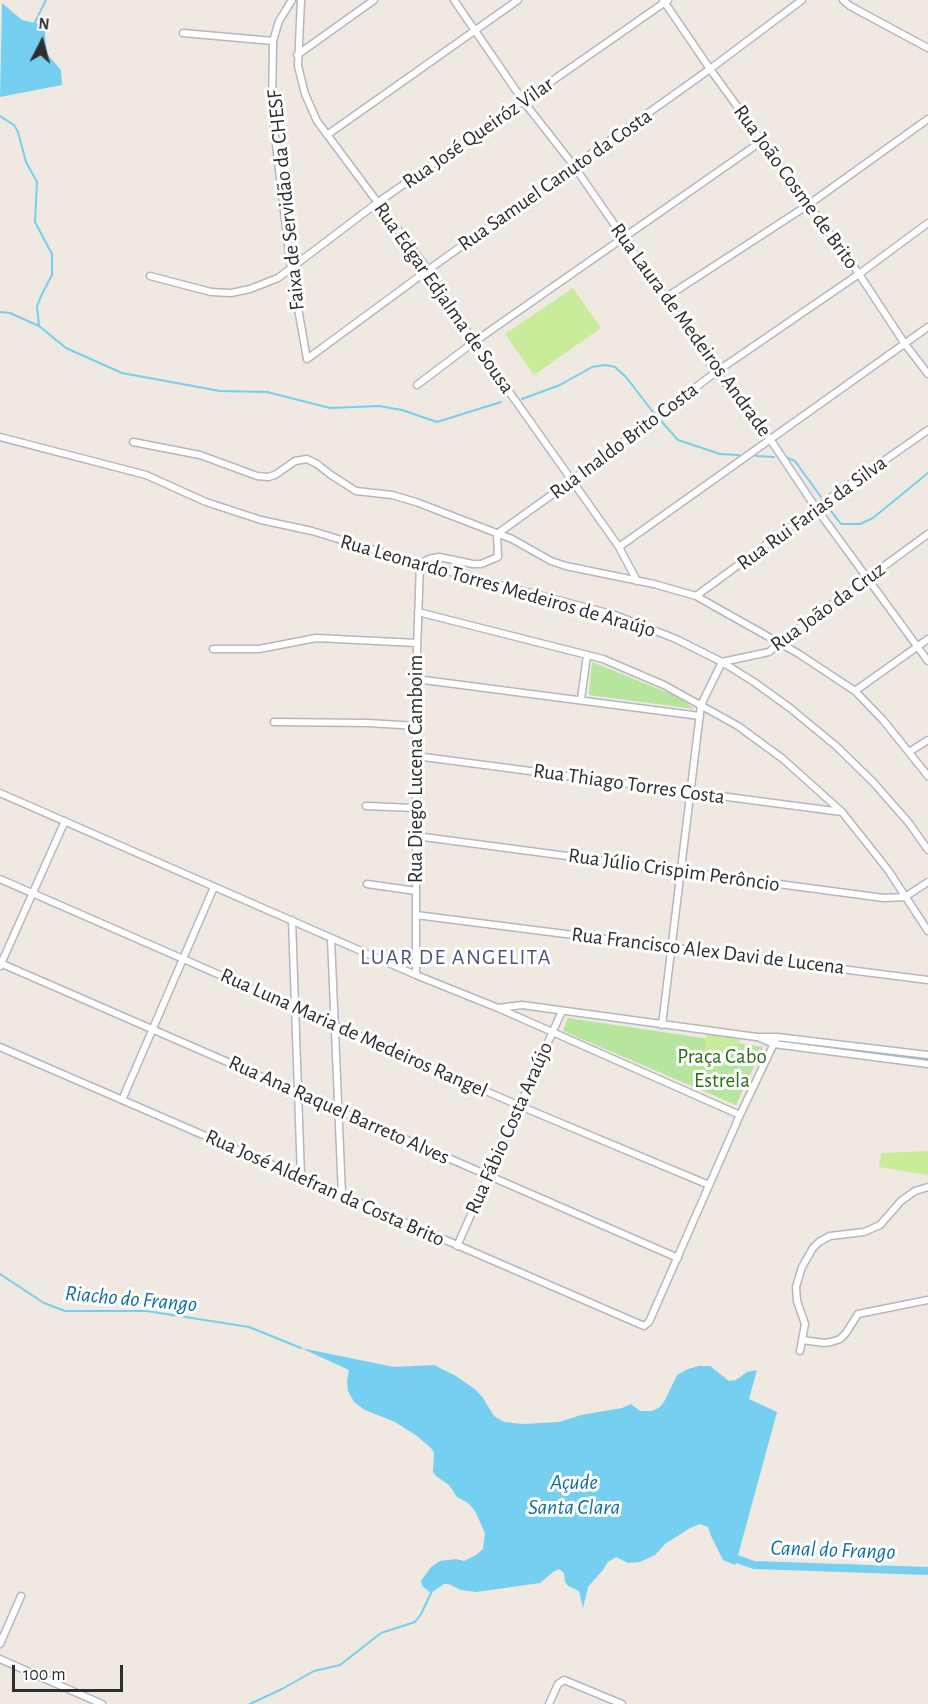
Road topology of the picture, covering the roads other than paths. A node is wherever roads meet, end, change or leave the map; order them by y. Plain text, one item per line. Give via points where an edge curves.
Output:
1 (292, 0) edge
2 (301, 0) edge
3 (374, 0) edge
4 (454, 0) edge
5 (518, 0) edge
6 (802, 0) edge
7 (843, 0) edge
8 (665, 1) edge
9 (476, 32) junction
10 (183, 33) dead end
11 (273, 41) junction
12 (928, 48) edge
13 (297, 55) junction
14 (710, 69) junction
15 (524, 102) junction
16 (928, 119) edge
17 (327, 135) junction
18 (762, 141) junction
19 (574, 166) junction
20 (377, 203) junction
21 (808, 205) junction
22 (928, 223) edge
23 (624, 237) junction
24 (291, 269) junction
25 (428, 270) junction
26 (859, 274) junction
27 (150, 276) dead end
28 (665, 298) junction
29 (928, 327) edge
30 (474, 342) junction
31 (905, 344) junction
32 (307, 359) joint
33 (716, 372) junction
34 (928, 374) edge
35 (417, 386) dead end
36 (928, 430) edge
37 (0, 437) edge
38 (770, 440) junction
39 (133, 442) dead end
40 (572, 481) junction
41 (816, 508) junction
42 (497, 534) junction
43 (928, 534) edge
44 (619, 547) junction
45 (420, 564) junction
46 (867, 578) junction
47 (637, 581) junction
48 (696, 596) junction
49 (418, 612) junction
50 (928, 639) edge
51 (417, 643) junction
52 (779, 643) junction
53 (918, 647) junction
54 (213, 649) dead end
55 (587, 655) junction
56 (928, 661) edge
57 (722, 662) junction
58 (416, 679) junction
59 (855, 691) junction
60 (581, 699) junction
61 (701, 705) junction
62 (700, 716) junction
63 (274, 722) dead end
64 (417, 726) junction
65 (928, 740) edge
66 (909, 752) junction
67 (416, 756) junction
68 (928, 776) edge
69 (692, 792) junction
70 (0, 793) edge
71 (366, 806) dead end
72 (415, 808) junction
73 (842, 812) junction
74 (65, 821) junction
75 (416, 836) junction
76 (928, 850) edge
77 (682, 871) junction
78 (0, 879) edge
79 (928, 882) edge
80 (367, 884) dead end
81 (214, 887) junction
82 (416, 891) junction
83 (32, 893) junction
84 (905, 897) junction
85 (416, 915) junction
86 (292, 920) junction
87 (928, 931) edge
88 (331, 938) junction
89 (672, 946) junction
90 (184, 960) junction
91 (0, 964) edge
92 (416, 975) junction
93 (928, 980) edge
94 (296, 1006) junction
95 (498, 1008) junction
96 (562, 1011) junction
97 (335, 1025) junction
98 (662, 1025) junction
99 (154, 1030) junction
100 (551, 1033) junction
101 (757, 1036) junction
102 (777, 1037) junction
103 (774, 1044) junction
104 (0, 1047) edge
105 (928, 1055) edge
106 (928, 1064) edge
107 (297, 1092) junction
108 (122, 1100) junction
109 (520, 1106) junction
110 (338, 1110) junction
111 (740, 1115) junction
112 (489, 1176) junction
113 (301, 1177) junction
114 (710, 1185) junction
115 (928, 1187) edge
116 (342, 1195) junction
117 (457, 1246) junction
118 (678, 1258) junction
119 (928, 1300) edge
120 (802, 1340) junction
121 (800, 1351) dead end
122 (21, 1596) dead end
123 (0, 1644) edge
124 (0, 1659) edge
125 (102, 1704) edge
126 (549, 1704) edge
127 (622, 1704) edge

1 - 11 street
2 - 13 street, Rua Edgar Edjalma de Sousa
3 - 13 street
4 - 9 street, Rua Laura de Medeiros Andrade
5 - 9 street
6 - 14 street, Rua Samuel Canuto da Costa
7 - 12 street
8 - 14 street, Rua João Cosme de Brito
8 - 15 street, Rua José Queiróz Vilar
9 - 15 street, Rua Laura de Medeiros Andrade
9 - 17 street
10 - 11 street
11 - 24 street, Faixa de Servidão da CHESF via 272,112
13 - 17 street, Rua Edgar Edjalma de Sousa via 305,94
14 - 18 street, Rua João Cosme de Brito
14 - 19 street, Rua Samuel Canuto da Costa
15 - 19 street, Rua Laura de Medeiros Andrade
15 - 20 street, Rua José Queiróz Vilar
16 - 21 street
17 - 20 street, Rua Edgar Edjalma de Sousa
18 - 21 street, Rua João Cosme de Brito
18 - 23 street
19 - 23 street, Rua Laura de Medeiros Andrade
19 - 25 street, Rua Samuel Canuto da Costa
20 - 24 street, Rua José Queiróz Vilar
20 - 25 street, Rua Edgar Edjalma de Sousa
21 - 26 street, Rua João Cosme de Brito
21 - 28 street
22 - 26 street, Rua Inaldo Brito Costa
23 - 28 street, Rua Laura de Medeiros Andrade
23 - 30 street
24 - 27 street, Rua José Queiróz Vilar via 267,283 231,293 211,292
24 - 32 street, Faixa de Servidão da CHESF
25 - 30 street, Rua Edgar Edjalma de Sousa
25 - 32 street, Rua Samuel Canuto da Costa
26 - 31 street, Rua João Cosme de Brito
26 - 33 street, Rua Inaldo Brito Costa
28 - 33 street, Rua Laura de Medeiros Andrade
29 - 31 street
30 - 35 street
30 - 40 street, Rua Edgar Edjalma de Sousa
31 - 34 street, Rua João Cosme de Brito
31 - 38 street
33 - 38 street, Rua Laura de Medeiros Andrade
33 - 40 street, Rua Inaldo Brito Costa
36 - 41 street, Rua Rui Farias da Silva
37 - 45 street, Rua Leonardo Torres Medeiros de Araújo via 123,468 261,520 312,531
38 - 41 street, Rua Laura de Medeiros Andrade
38 - 44 street
39 - 42 street via 200,454 268,477 295,461 307,459 356,490 405,498
40 - 42 street, Rua Inaldo Brito Costa
40 - 44 street, Rua Edgar Edjalma de Sousa
41 - 46 street, Rua Laura de Medeiros Andrade
41 - 48 street, Rua Rui Farias da Silva
42 - 45 street via 498,557 481,564 439,557
42 - 47 street via 566,566
43 - 46 street, Rua João da Cruz
44 - 47 street, Rua Edgar Edjalma de Sousa
45 - 49 street, Rua Diego Lucena Camboim
45 - 57 street, Rua Leonardo Torres Medeiros de Araújo via 632,621
46 - 52 street, Rua João da Cruz
46 - 53 street, Rua Laura de Medeiros Andrade
47 - 48 street
48 - 52 street
49 - 51 street, Rua Diego Lucena Camboim
49 - 55 street
50 - 53 street
51 - 54 street via 316,638 259,649
51 - 58 street, Rua Diego Lucena Camboim
52 - 57 street, Rua João da Cruz via 768,652
52 - 59 street
53 - 56 street, Rua Laura de Medeiros Andrade
53 - 59 street
55 - 60 street
55 - 61 street via 634,671
57 - 61 street
57 - 76 street, Rua Leonardo Torres Medeiros de Araújo via 790,708 836,746 873,782
58 - 60 street
58 - 64 street, Rua Diego Lucena Camboim
59 - 66 street
60 - 62 street
61 - 62 street
61 - 73 street via 783,759
62 - 69 street
63 - 64 street
64 - 67 street, Rua Diego Lucena Camboim
65 - 66 street
66 - 68 street
67 - 69 street, Rua Thiago Torres Costa
67 - 72 street, Rua Diego Lucena Camboim
69 - 73 street, Rua Thiago Torres Costa
69 - 77 street
70 - 74 street
71 - 72 street
72 - 75 street, Rua Diego Lucena Camboim
73 - 84 street
74 - 81 street
74 - 83 street
75 - 77 street, Rua Júlio Crispim Perôncio
75 - 82 street, Rua Diego Lucena Camboim
77 - 84 street, Rua Júlio Crispim Perôncio via 884,898
77 - 89 street
78 - 83 street, Rua Luna Maria de Medeiros Rangel
79 - 84 street
80 - 82 street
81 - 86 street
81 - 90 street
82 - 85 street, Rua Diego Lucena Camboim
83 - 90 street, Rua Luna Maria de Medeiros Rangel
83 - 91 street
84 - 87 street
85 - 89 street, Rua Francisco Alex Davi de Lucena
85 - 92 street, Rua Diego Lucena Camboim
86 - 88 street
86 - 94 street
88 - 92 street
88 - 97 street
89 - 93 street, Rua Francisco Alex Davi de Lucena
89 - 98 street
90 - 94 street, Rua Luna Maria de Medeiros Rangel
90 - 99 street
91 - 99 street, Rua Ana Raquel Barreto Alves
92 - 95 street
94 - 97 street, Rua Luna Maria de Medeiros Rangel
94 - 107 street
95 - 96 street via 522,1005
95 - 100 street
96 - 98 street
96 - 100 street, Rua Fábio Costa Araújo
97 - 109 street, Rua Luna Maria de Medeiros Rangel
97 - 110 street
98 - 101 street
99 - 107 street, Rua Ana Raquel Barreto Alves
99 - 108 street
100 - 109 street, Rua Fábio Costa Araújo
100 - 111 street
101 - 102 street
101 - 103 street
102 - 103 street
102 - 105 street
103 - 106 street
103 - 111 street
104 - 108 street, Rua José Aldefran da Costa Brito
107 - 110 street, Rua Ana Raquel Barreto Alves
107 - 113 street
108 - 113 street, Rua José Aldefran da Costa Brito
109 - 112 street, Rua Fábio Costa Araújo
109 - 114 street, Rua Luna Maria de Medeiros Rangel
110 - 112 street, Rua Ana Raquel Barreto Alves
110 - 116 street
111 - 114 street
112 - 117 street, Rua Fábio Costa Araújo
112 - 118 street, Rua Ana Raquel Barreto Alves
113 - 116 street, Rua José Aldefran da Costa Brito
114 - 118 street
115 - 120 street via 901,1201 880,1225 864,1232 830,1236 813,1248 796,1287 805,1324
116 - 117 street, Rua José Aldefran da Costa Brito
117 - 118 street, Rua José Aldefran da Costa Brito via 640,1326 649,1322
119 - 120 street via 855,1317 840,1339 824,1343
120 - 121 street
122 - 123 street
124 - 125 street
126 - 127 street via 558,1684 567,1680

